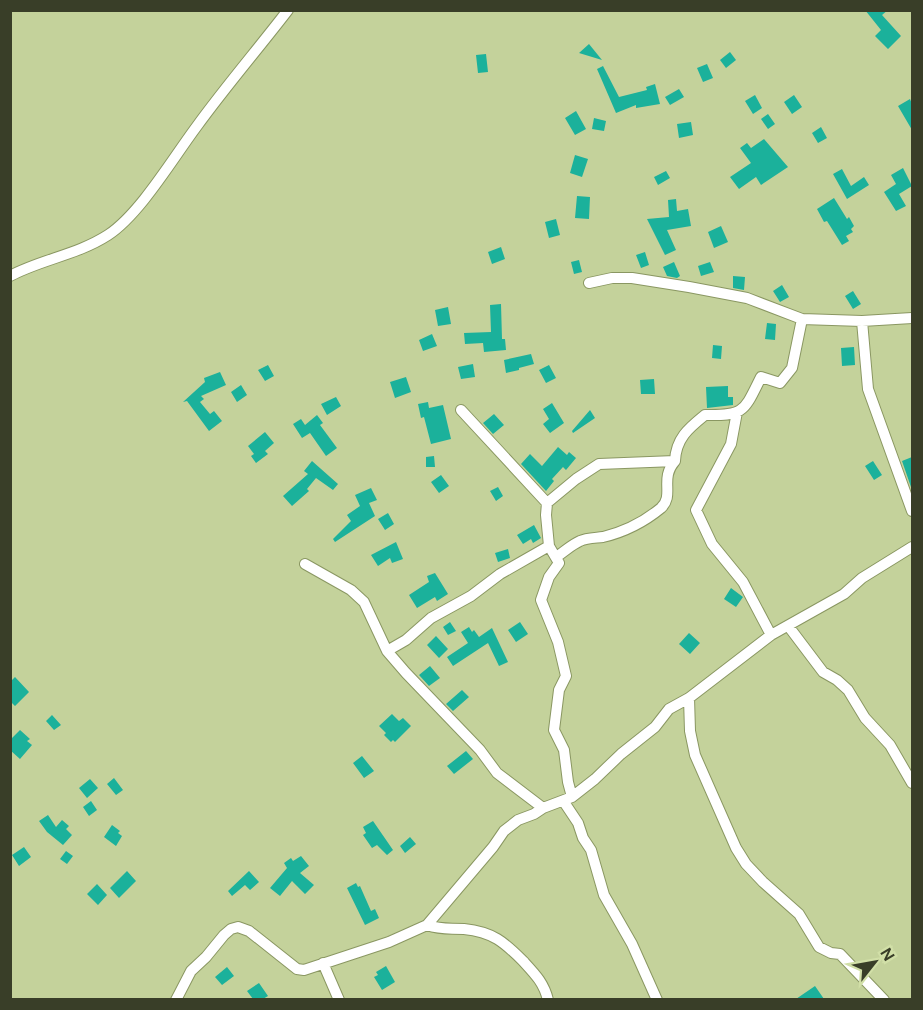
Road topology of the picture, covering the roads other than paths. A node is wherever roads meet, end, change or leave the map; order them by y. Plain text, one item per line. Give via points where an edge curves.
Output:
1 (288, 10) edge
2 (10, 276) edge
3 (589, 283) dead end
4 (912, 318) edge
5 (802, 319) junction
6 (862, 321) junction
7 (462, 410) dead end
8 (737, 412) junction
9 (675, 461) junction
10 (547, 503) junction
11 (912, 511) edge
12 (549, 546) junction
13 (912, 547) edge
14 (556, 557) junction
15 (305, 564) dead end
16 (789, 627) junction
17 (771, 635) junction
18 (387, 651) junction
19 (689, 698) junction
20 (912, 783) edge
21 (568, 799) junction
22 (543, 808) junction
23 (427, 925) junction
24 (323, 963) junction
25 (176, 999) edge
26 (339, 999) edge
27 (548, 999) edge
28 (657, 999) edge
29 (884, 999) edge

1 - 2 street via 128,220 73,254
3 - 5 street via 632,278 689,286 747,298
4 - 6 street
5 - 6 street
5 - 8 street via 792,368 780,383 761,377 746,406
6 - 11 street via 868,389
7 - 10 street
8 - 9 street via 731,416 705,415 684,432
8 - 17 street via 731,444 696,510 712,544 743,582
9 - 10 street via 599,464
9 - 14 street via 668,469 663,506 642,522 618,533 581,540
10 - 12 street
12 - 14 street
12 - 18 street via 432,618
13 - 16 street
14 - 21 street via 559,563 541,600 558,642 566,676 559,690 554,730 564,750
15 - 18 street via 351,590 364,602
16 - 17 street
16 - 20 street via 823,672 848,690 865,718 890,745
17 - 19 street
18 - 22 street via 497,773
19 - 21 street via 669,709 655,728
19 - 29 street via 695,754 746,864 799,914 819,947 840,954
21 - 22 street
21 - 28 street via 591,850 604,896
22 - 23 street via 518,819 504,831
23 - 24 street
23 - 27 street via 491,935 508,944 544,984
24 - 25 street via 297,969 249,931 238,927 224,935 191,971
24 - 26 street

